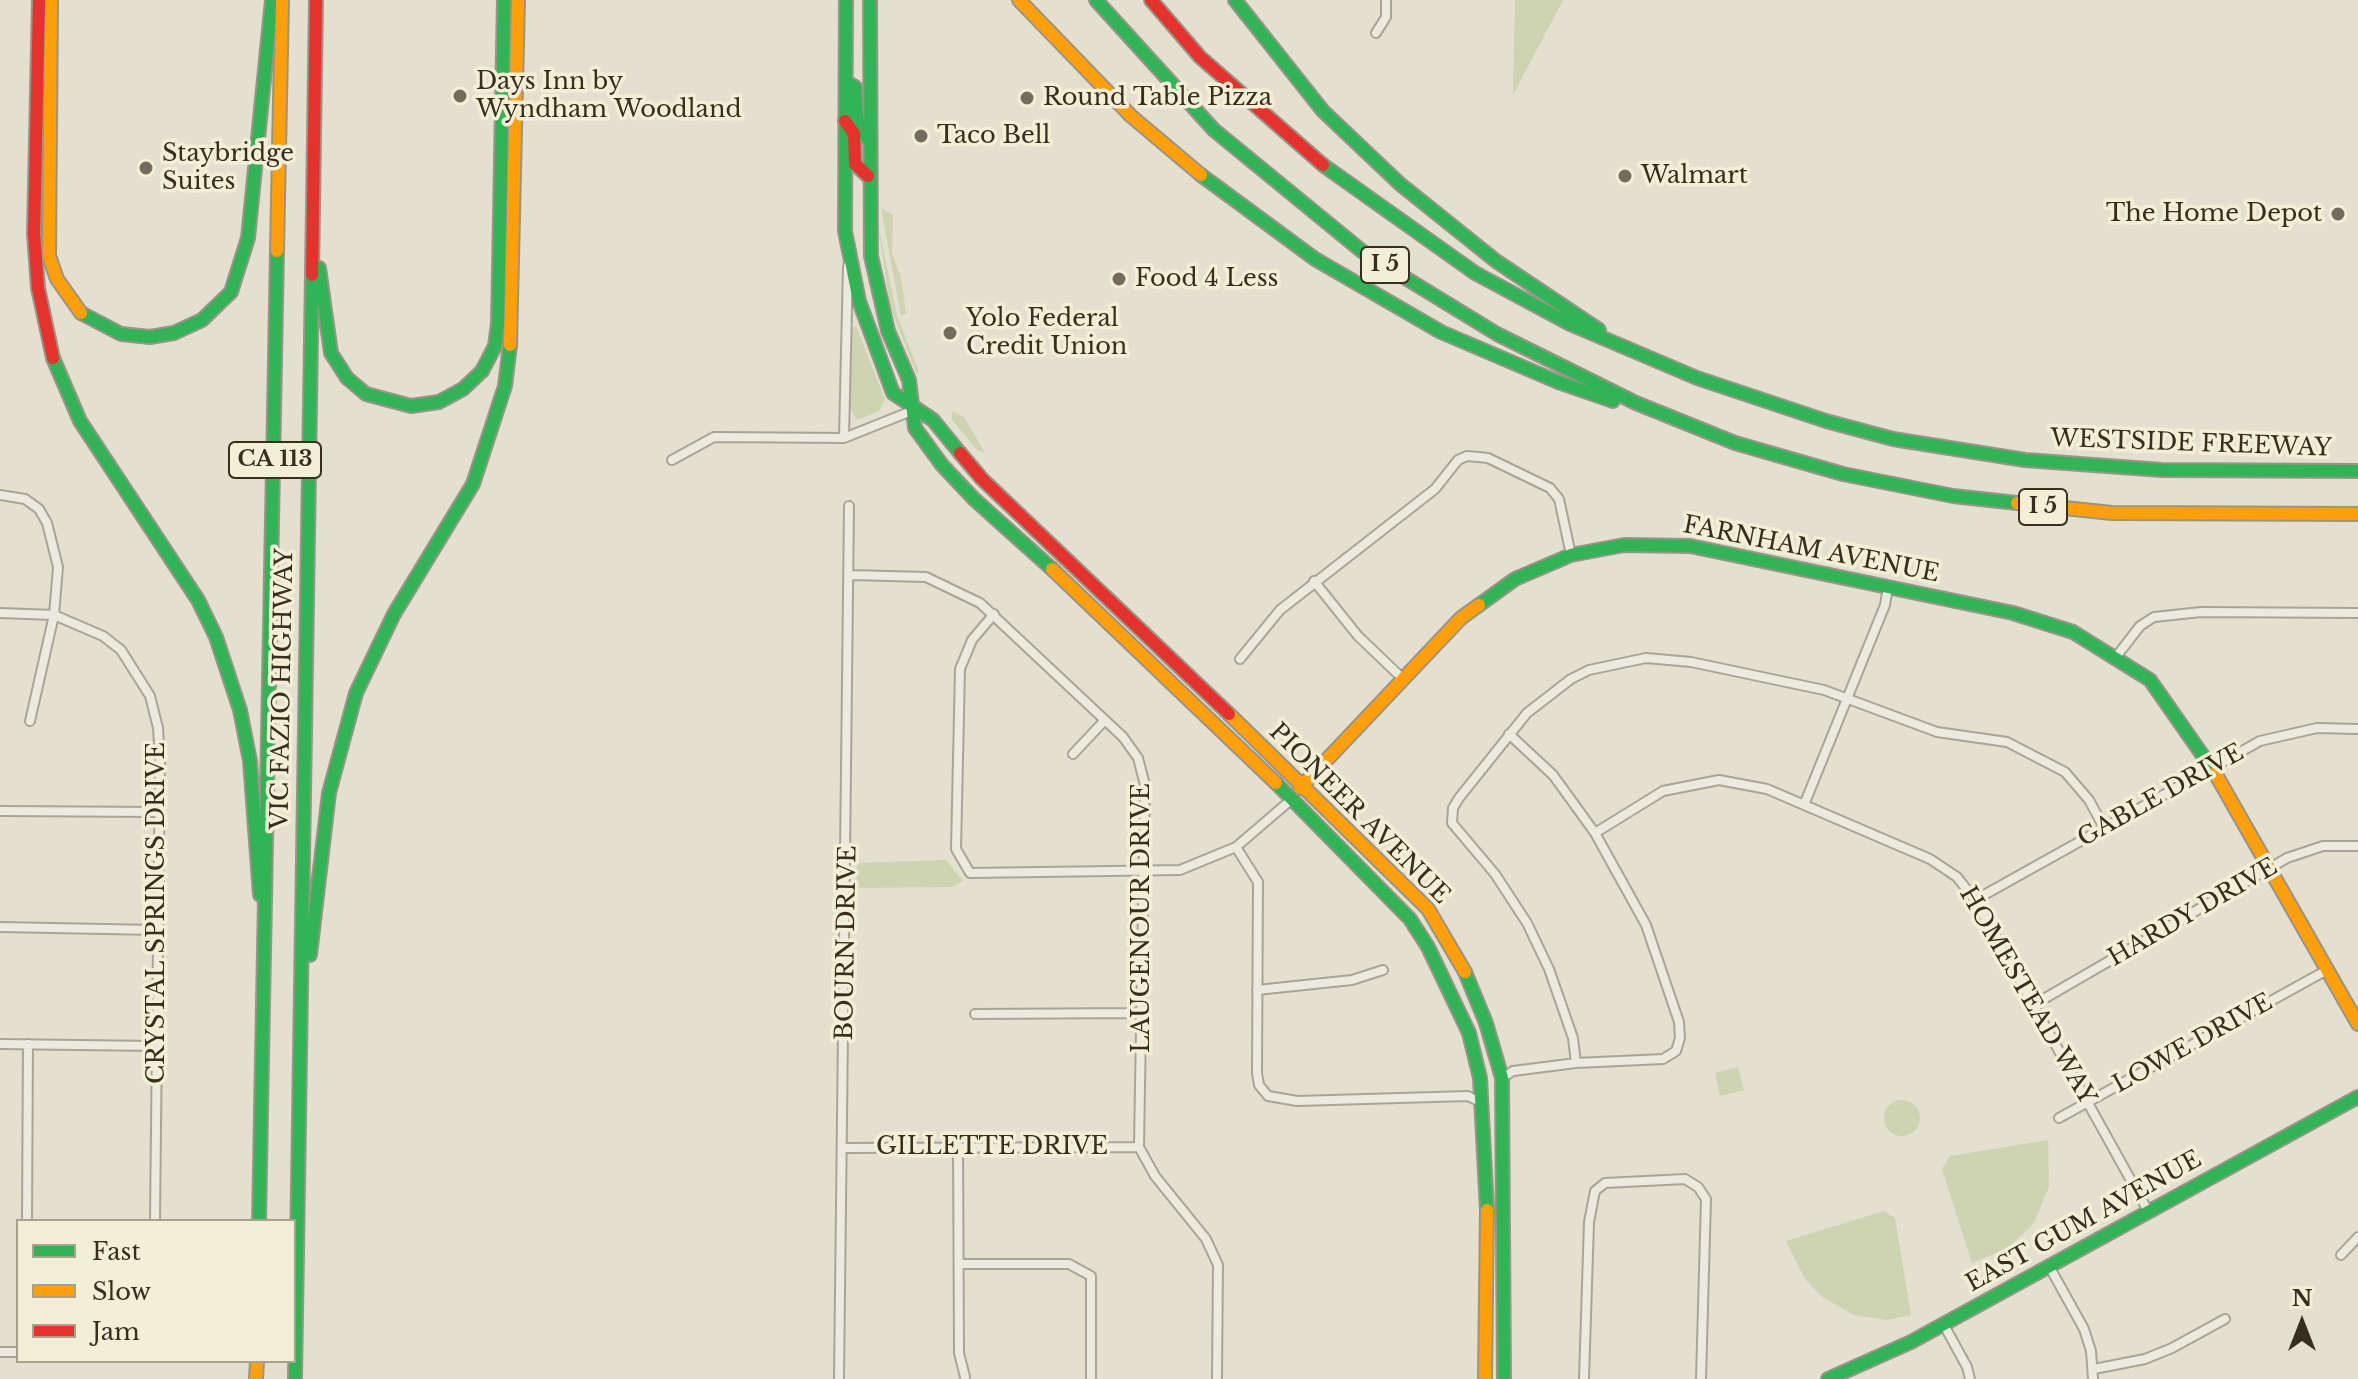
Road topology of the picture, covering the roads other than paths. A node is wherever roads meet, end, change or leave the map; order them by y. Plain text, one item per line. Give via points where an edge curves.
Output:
1 (39, 0) edge
2 (51, 0) edge
3 (272, 0) edge
4 (282, 0) edge
5 (316, 0) edge
6 (504, 0) edge
7 (518, 0) edge
8 (846, 0) edge
9 (870, 0) edge
10 (1019, 0) edge
11 (1096, 0) edge
12 (1151, 0) edge
13 (1235, 0) edge
14 (1386, 0) edge
15 (1376, 33) dead end
16 (846, 82) junction
17 (845, 121) junction
18 (869, 141) junction
19 (868, 176) junction
20 (312, 206) junction
21 (849, 257) junction
22 (1633, 352) junction
23 (914, 410) junction
24 (844, 438) junction
25 (1735, 443) junction
26 (672, 460) dead end
27 (2358, 471) edge
28 (0, 495) edge
29 (849, 506) dead end
30 (2358, 514) edge
31 (996, 518) junction
32 (1571, 555) junction
33 (851, 575) junction
34 (1085, 575) junction
35 (1314, 581) junction
36 (1888, 587) junction
37 (0, 613) edge
38 (2358, 613) edge
39 (994, 614) junction
40 (54, 615) junction
41 (2116, 657) junction
42 (1240, 659) dead end
43 (1402, 678) junction
44 (1848, 698) junction
45 (1105, 720) junction
46 (30, 721) dead end
47 (2358, 729) edge
48 (1509, 734) junction
49 (1073, 754) dead end
50 (2211, 766) junction
51 (1303, 784) junction
52 (1292, 799) junction
53 (1804, 805) junction
54 (0, 811) edge
55 (157, 812) junction
56 (2103, 826) junction
57 (1595, 833) junction
58 (2358, 846) edge
59 (1236, 847) junction
60 (2270, 869) junction
61 (1144, 873) junction
62 (1975, 900) junction
63 (263, 919) junction
64 (0, 927) edge
65 (157, 930) junction
66 (1383, 970) dead end
67 (2327, 970) junction
68 (1257, 990) junction
69 (2035, 1004) junction
70 (1141, 1013) junction
71 (975, 1014) dead end
72 (301, 1019) junction
73 (2358, 1024) edge
74 (0, 1044) edge
75 (28, 1044) junction
76 (156, 1046) junction
77 (1576, 1063) junction
78 (1502, 1078) junction
79 (2358, 1097) edge
80 (2090, 1101) junction
81 (1482, 1103) junction
82 (2059, 1118) dead end
83 (958, 1147) junction
84 (1139, 1147) junction
85 (844, 1148) junction
86 (2148, 1211) junction
87 (27, 1219) edge
88 (155, 1219) edge
89 (259, 1219) edge
90 (2358, 1237) edge
91 (2341, 1255) dead end
92 (959, 1264) junction
93 (2049, 1266) junction
94 (296, 1319) edge
95 (2225, 1319) dead end
96 (1944, 1325) junction
97 (2094, 1369) junction
98 (965, 1377) dead end
99 (1217, 1378) edge
100 (839, 1379) edge
101 (1091, 1379) edge
102 (1485, 1379) edge
103 (1504, 1379) edge
104 (1584, 1379) edge
105 (1701, 1379) edge
106 (1828, 1379) edge
107 (1970, 1379) edge
108 (2093, 1379) edge

1 - 63 main road via 34,234 47,339 80,421 198,600 221,649 250,761
2 - 3 main road via 49,256 57,279 83,315 121,334 150,337 202,320 238,279 248,238
4 - 63 main road, VIC FAZIO HIGHWAY / CA 113
5 - 20 main road, VIC FAZIO HIGHWAY / CA 113
6 - 20 main road via 498,323 495,346 482,371 463,389 439,402 411,406 366,394 347,378 326,333
7 - 72 main road via 512,324 505,386 473,484 383,635 345,725 329,793
8 - 16 main road, PIONEER AVENUE
9 - 18 main road, PIONEER AVENUE
10 - 25 main road via 1131,116 1225,196 1375,296 1441,332 1545,377
11 - 25 main road, I 5 via 1214,130 1363,252 1434,298 1563,368
12 - 22 main road, WESTSIDE FREEWAY / I 5 via 1200,57 1327,169 1475,273
13 - 22 main road via 1323,111 1400,184 1496,261
14 - 15 street via 1386,17
16 - 17 main road, PIONEER AVENUE
16 - 18 main road via 855,87 857,118
17 - 19 main road via 854,134 855,164
17 - 21 main road, PIONEER AVENUE
18 - 19 main road, PIONEER AVENUE
19 - 23 main road, PIONEER AVENUE via 875,282
20 - 72 main road, VIC FAZIO HIGHWAY / CA 113
21 - 23 main road, PIONEER AVENUE via 871,338 893,393
21 - 24 street
22 - 27 main road, WESTSIDE FREEWAY / I 5 via 1826,421 1959,450 2107,467
23 - 24 street
23 - 31 main road, PIONEER AVENUE via 915,428 942,465
23 - 34 main road, PIONEER AVENUE via 933,420 982,479
24 - 26 street via 714,437
25 - 30 main road, I 5 via 1895,485 2021,505 2112,513
28 - 40 street via 25,499 47,523 58,567
29 - 33 street, BOURN DRIVE
31 - 34 main road via 1011,522 1072,579
31 - 52 main road, PIONEER AVENUE
32 - 35 street via 1559,499 1550,488 1478,454 1458,460 1435,489
32 - 36 main road, FARNHAM AVENUE via 1624,545 1675,544
32 - 43 main road, FARNHAM AVENUE via 1495,591
33 - 39 street, LAUGENOUR DRIVE via 926,577 966,594
33 - 85 street, BOURN DRIVE
34 - 51 main road, PIONEER AVENUE
35 - 42 street via 1280,610
35 - 43 street via 1358,636
36 - 41 main road, FARNHAM AVENUE via 2042,620
36 - 44 street
37 - 40 street, CRYSTAL SPRINGS DRIVE
38 - 41 street via 2201,612 2154,617
39 - 45 street, LAUGENOUR DRIVE
39 - 61 street, FARNHAM AVENUE via 965,654 959,677 956,849 970,873
40 - 46 street
40 - 55 street, CRYSTAL SPRINGS DRIVE via 81,624 121,650 150,696 160,759
41 - 50 main road, FARNHAM AVENUE via 2150,680
43 - 51 main road, FARNHAM AVENUE
44 - 48 street via 1691,662 1627,660 1571,679
44 - 53 street
44 - 56 street via 1937,732 2007,742 2035,754 2065,772
45 - 49 street
45 - 61 street, LAUGENOUR DRIVE via 1142,767
47 - 50 street, GABLE DRIVE via 2290,732
48 - 57 street via 1553,775
48 - 77 street via 1459,798 1452,823 1527,923 1549,969 1573,1038
50 - 56 street, GABLE DRIVE
50 - 60 main road, FARNHAM AVENUE
51 - 52 main road, FARNHAM AVENUE
51 - 78 main road, PIONEER AVENUE via 1428,909 1467,976
52 - 59 street, FARNHAM AVENUE
52 - 81 main road, PIONEER AVENUE via 1410,919 1428,947 1469,1033
53 - 57 street, HOMESTEAD WAY via 1743,782 1691,783 1663,791
53 - 62 street, HOMESTEAD WAY via 1930,859 1957,877
54 - 55 street
55 - 65 street, CRYSTAL SPRINGS DRIVE
56 - 62 street, GABLE DRIVE
57 - 77 street via 1646,925 1680,1038 1676,1051 1663,1059
58 - 60 street, HARDY DRIVE via 2307,850
59 - 61 street, FARNHAM AVENUE via 1194,866
59 - 68 street via 1258,882
60 - 67 main road, FARNHAM AVENUE
60 - 69 street, HARDY DRIVE
61 - 70 street, LAUGENOUR DRIVE
62 - 69 street, HOMESTEAD WAY
63 - 89 main road, VIC FAZIO HIGHWAY / CA 113
64 - 65 street
65 - 76 street, CRYSTAL SPRINGS DRIVE
66 - 68 street via 1352,980
67 - 73 main road, FARNHAM AVENUE
67 - 80 street, LOWE DRIVE
68 - 81 street via 1257,1073 1268,1096 1297,1101 1468,1096
69 - 80 street, HOMESTEAD WAY
70 - 71 street
70 - 84 street, LAUGENOUR DRIVE
72 - 94 main road, VIC FAZIO HIGHWAY / CA 113
74 - 75 street
75 - 76 street
75 - 87 street
76 - 88 street, CRYSTAL SPRINGS DRIVE
77 - 78 street via 1513,1071
78 - 103 main road, PIONEER AVENUE
79 - 86 main road, EAST GUM AVENUE
80 - 82 street, LOWE DRIVE
80 - 86 street, HOMESTEAD WAY
81 - 102 main road, PIONEER AVENUE via 1487,1192
83 - 84 street, GILLETTE DRIVE
83 - 85 street, GILLETTE DRIVE
83 - 92 street
84 - 99 street via 1155,1176 1206,1239 1218,1265
85 - 100 street, BOURN DRIVE
86 - 93 main road, EAST GUM AVENUE
90 - 91 street
92 - 98 street via 959,1353
92 - 101 street via 1069,1264 1091,1276
93 - 96 main road, EAST GUM AVENUE
93 - 97 street via 2084,1329
95 - 97 street via 2145,1359
96 - 106 main road, EAST GUM AVENUE
96 - 107 street
97 - 108 street
104 - 105 street via 1589,1222 1595,1191 1605,1183 1685,1179 1706,1199

